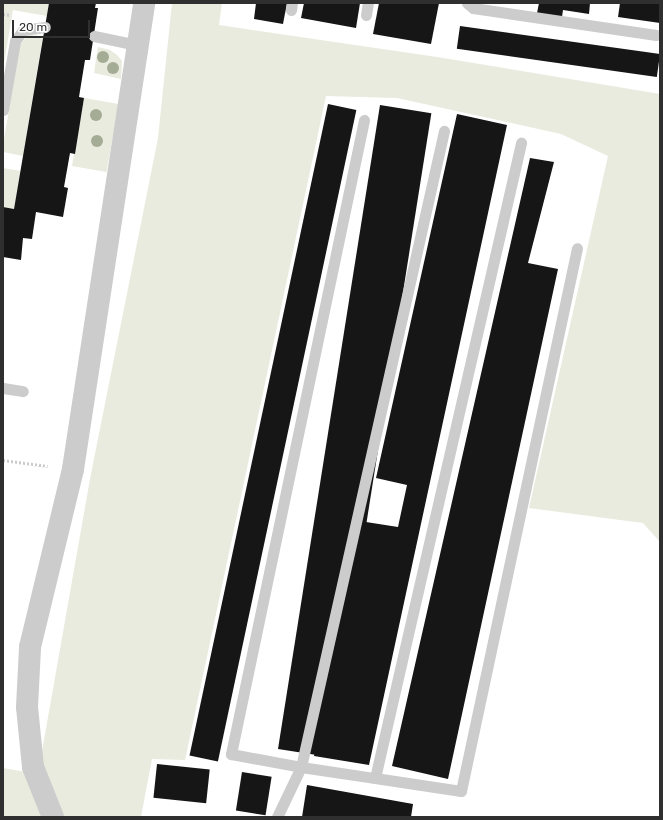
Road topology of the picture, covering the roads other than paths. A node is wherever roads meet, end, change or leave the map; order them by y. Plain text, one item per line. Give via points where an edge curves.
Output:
1 (144, 3) edge
2 (368, 3) edge
3 (467, 3) edge
4 (366, 15) dead end
5 (45, 27) dead end
6 (656, 35) dead end
7 (94, 36) dead end
8 (137, 45) junction
9 (3, 110) edge
10 (364, 120) dead end
11 (444, 131) dead end
12 (520, 143) dead end
13 (577, 248) dead end
14 (3, 388) edge
15 (23, 391) dead end
16 (301, 767) junction
17 (375, 778) junction
18 (53, 817) edge
19 (277, 817) edge

1 - 8 street
2 - 4 lane
3 - 6 lane via 473,8
5 - 9 lane via 23,30 15,41
7 - 8 lane
8 - 18 street via 73,469 30,647 27,707 33,767
10 - 16 lane via 231,754
11 - 16 lane
12 - 17 lane
13 - 17 lane via 461,791
14 - 15 lane
16 - 17 lane
16 - 19 lane

